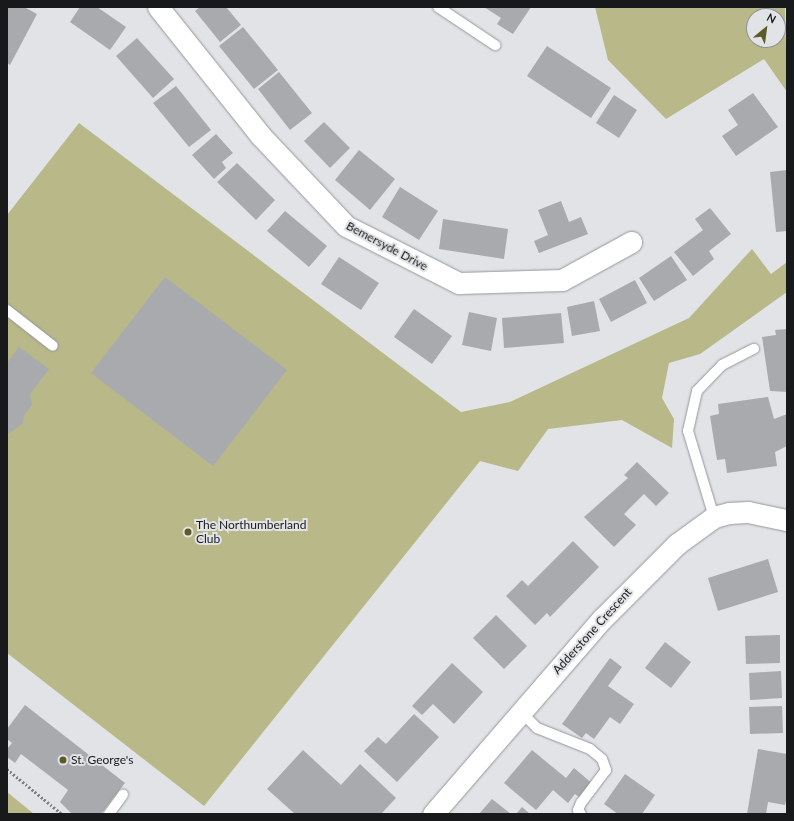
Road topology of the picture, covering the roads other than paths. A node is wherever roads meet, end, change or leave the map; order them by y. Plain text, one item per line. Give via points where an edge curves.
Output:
1 (438, 7) edge
2 (162, 8) edge
3 (494, 45) dead end
4 (631, 242) dead end
5 (7, 310) edge
6 (53, 346) dead end
7 (754, 349) dead end
8 (714, 518) junction
9 (787, 520) edge
10 (521, 712) junction
11 (124, 795) dead end
12 (109, 814) edge
13 (433, 814) edge
14 (581, 814) edge

1 - 3 lane
2 - 4 street, Bemersyde Drive via 260,135 346,226 459,282 562,280
5 - 6 lane
7 - 8 lane via 722,365 697,392 688,431
8 - 9 street, Adderstone Crescent via 748,512
8 - 10 street, Adderstone Crescent via 677,544 642,577
10 - 13 street, Adderstone Crescent
10 - 14 lane via 537,728 590,748 602,759 606,770 581,803 578,810
11 - 12 lane

